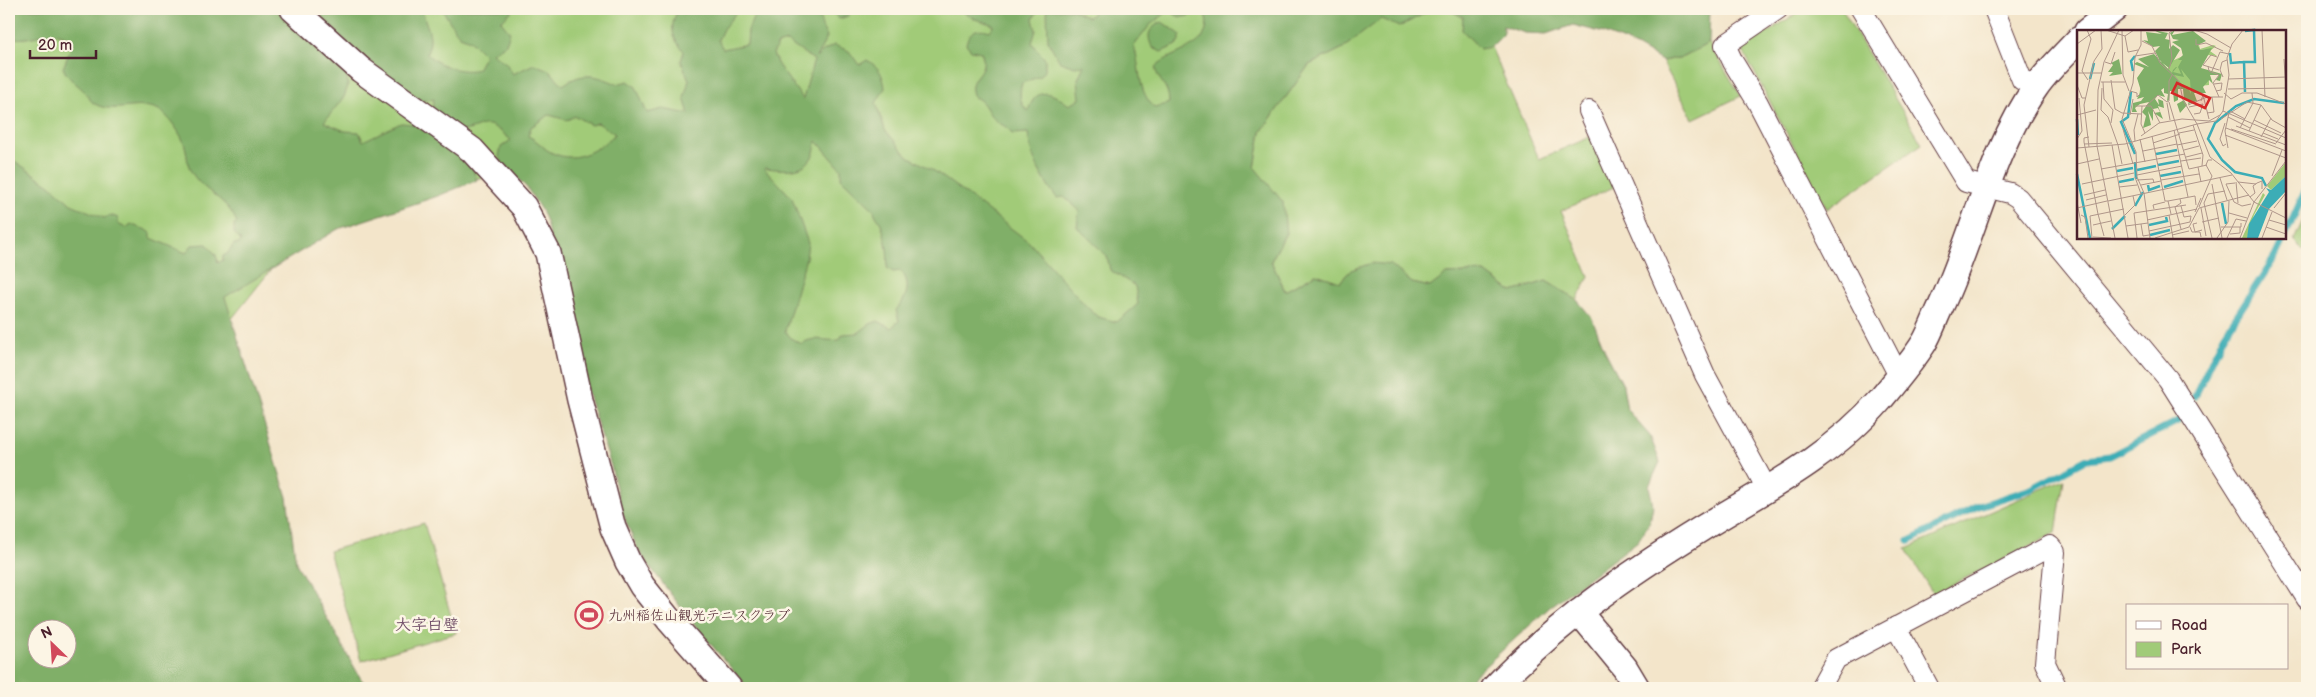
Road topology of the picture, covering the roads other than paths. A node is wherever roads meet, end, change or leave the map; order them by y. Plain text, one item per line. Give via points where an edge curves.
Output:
1 (293, 9) edge
2 (1778, 9) edge
3 (1860, 9) edge
4 (1994, 9) edge
5 (2115, 9) edge
6 (2088, 30) edge
7 (2077, 41) edge
8 (2036, 86) junction
9 (1589, 110) dead end
10 (1987, 189) junction
11 (1899, 376) junction
12 (1767, 489) junction
13 (2307, 599) edge
14 (1579, 612) junction
15 (1896, 627) junction
16 (729, 688) edge
17 (1494, 688) edge
18 (1637, 688) edge
19 (1820, 688) edge
20 (1929, 688) edge
21 (2057, 688) edge

1 - 16 street via 361,70 472,150 524,207 548,253 580,400 620,545 642,586
2 - 11 street via 1725,45
3 - 10 street via 1966,182
4 - 8 street via 2022,80
5 - 6 street
7 - 8 street
8 - 10 street via 2006,142
9 - 12 street via 1705,375
10 - 11 street via 1928,334
10 - 13 street via 2010,193 2018,198 2168,380
11 - 12 street via 1852,429
12 - 14 street via 1671,548
14 - 17 street
14 - 18 street via 1625,668
15 - 19 street via 1836,659
15 - 20 street
15 - 21 street via 2050,546 2055,552 2045,663

